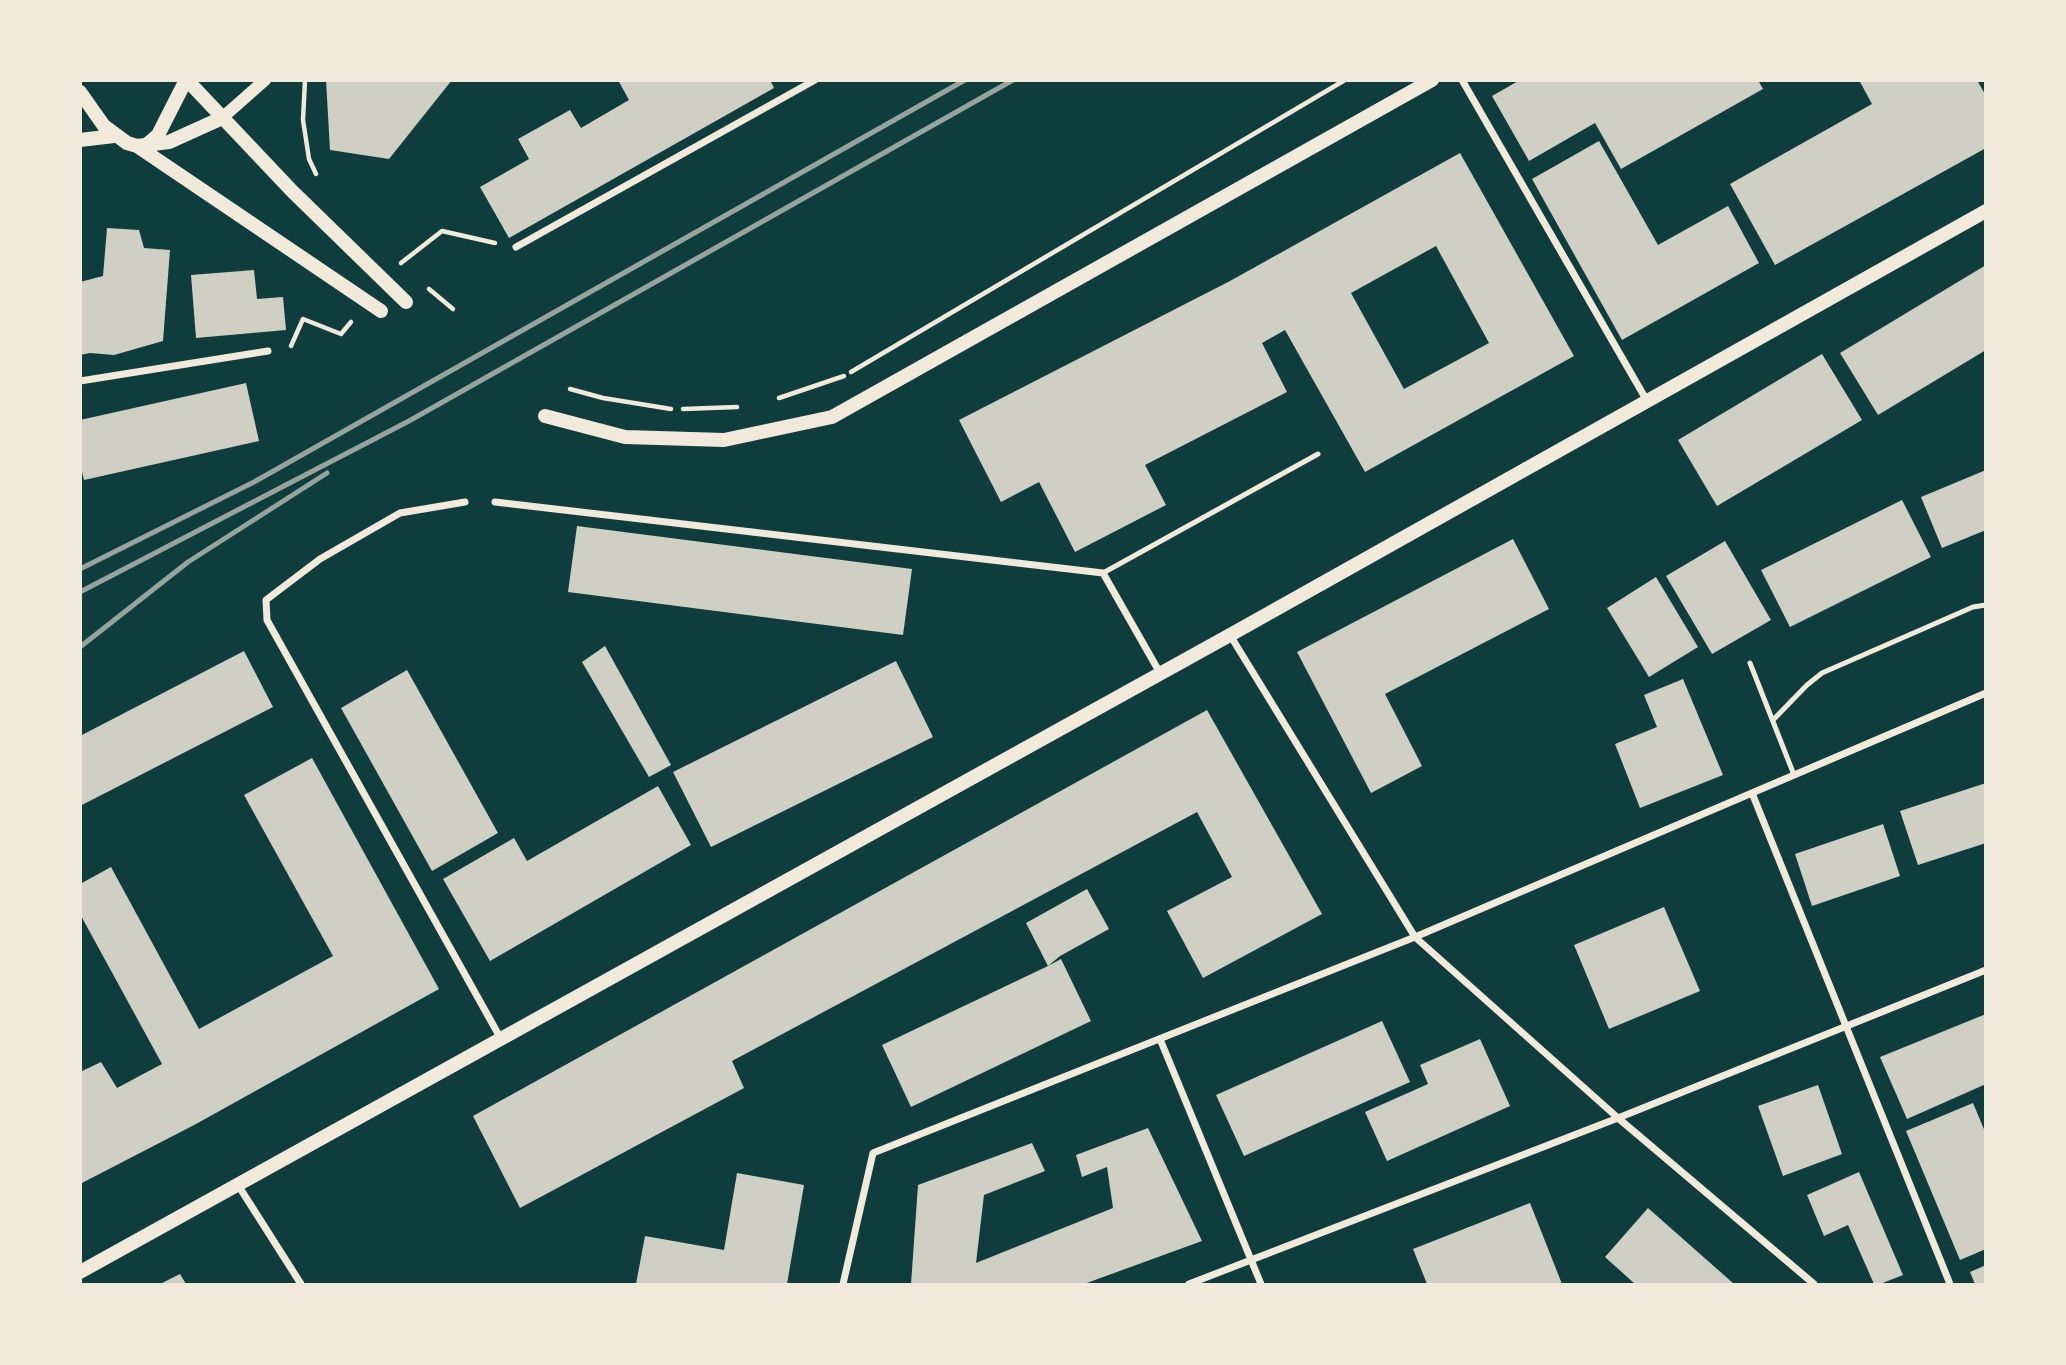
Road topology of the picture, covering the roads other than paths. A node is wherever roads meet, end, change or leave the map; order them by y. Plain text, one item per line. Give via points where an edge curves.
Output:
1 (186, 80) edge
2 (265, 80) edge
3 (815, 80) edge
4 (1432, 80) edge
5 (1462, 80) edge
6 (80, 92) edge
7 (222, 118) junction
8 (114, 136) junction
9 (80, 140) edge
10 (141, 146) junction
11 (1986, 211) edge
12 (516, 247) road end
13 (406, 302) dead end
14 (381, 311) dead end
15 (268, 351) dead end
16 (80, 381) edge
17 (1647, 401) junction
18 (545, 416) dead end
19 (1318, 454) dead end
20 (465, 502) dead end
21 (495, 502) dead end
22 (1103, 573) junction
23 (1986, 605) edge
24 (1230, 635) junction
25 (1750, 663) dead end
26 (1160, 673) junction
27 (1986, 693) edge
28 (1773, 720) junction
29 (1794, 775) junction
30 (1752, 793) junction
31 (1415, 937) junction
32 (1986, 970) edge
33 (1846, 1028) junction
34 (501, 1039) junction
35 (1160, 1039) junction
36 (1618, 1118) junction
37 (238, 1185) junction
38 (1251, 1261) junction
39 (80, 1272) edge
40 (301, 1284) edge
41 (843, 1284) edge
42 (1189, 1284) edge
43 (1261, 1284) edge
44 (1814, 1284) edge
45 (1950, 1284) edge

1 - 7 main road
1 - 10 main road via 158,135
2 - 7 street
3 - 12 street
4 - 18 main road via 832,417 724,440 625,437
5 - 17 street
6 - 8 main road
7 - 10 main road via 169,142
7 - 13 main road
8 - 9 main road
8 - 10 main road
10 - 14 main road
11 - 17 main road
15 - 16 street
17 - 24 main road
19 - 22 lane
20 - 34 street via 400,513 320,559 266,600 267,620
21 - 22 street
22 - 26 street
23 - 28 lane via 1822,673
24 - 26 main road
24 - 31 street
25 - 28 lane
26 - 34 main road
27 - 29 street
28 - 29 lane
29 - 30 street
30 - 31 street
30 - 33 street
31 - 35 street
31 - 36 street
32 - 33 street
33 - 36 street
33 - 45 street
34 - 37 main road
35 - 38 street
35 - 41 street via 873,1153
36 - 38 street
36 - 44 street
37 - 39 main road
37 - 40 street
38 - 42 street
38 - 43 street

